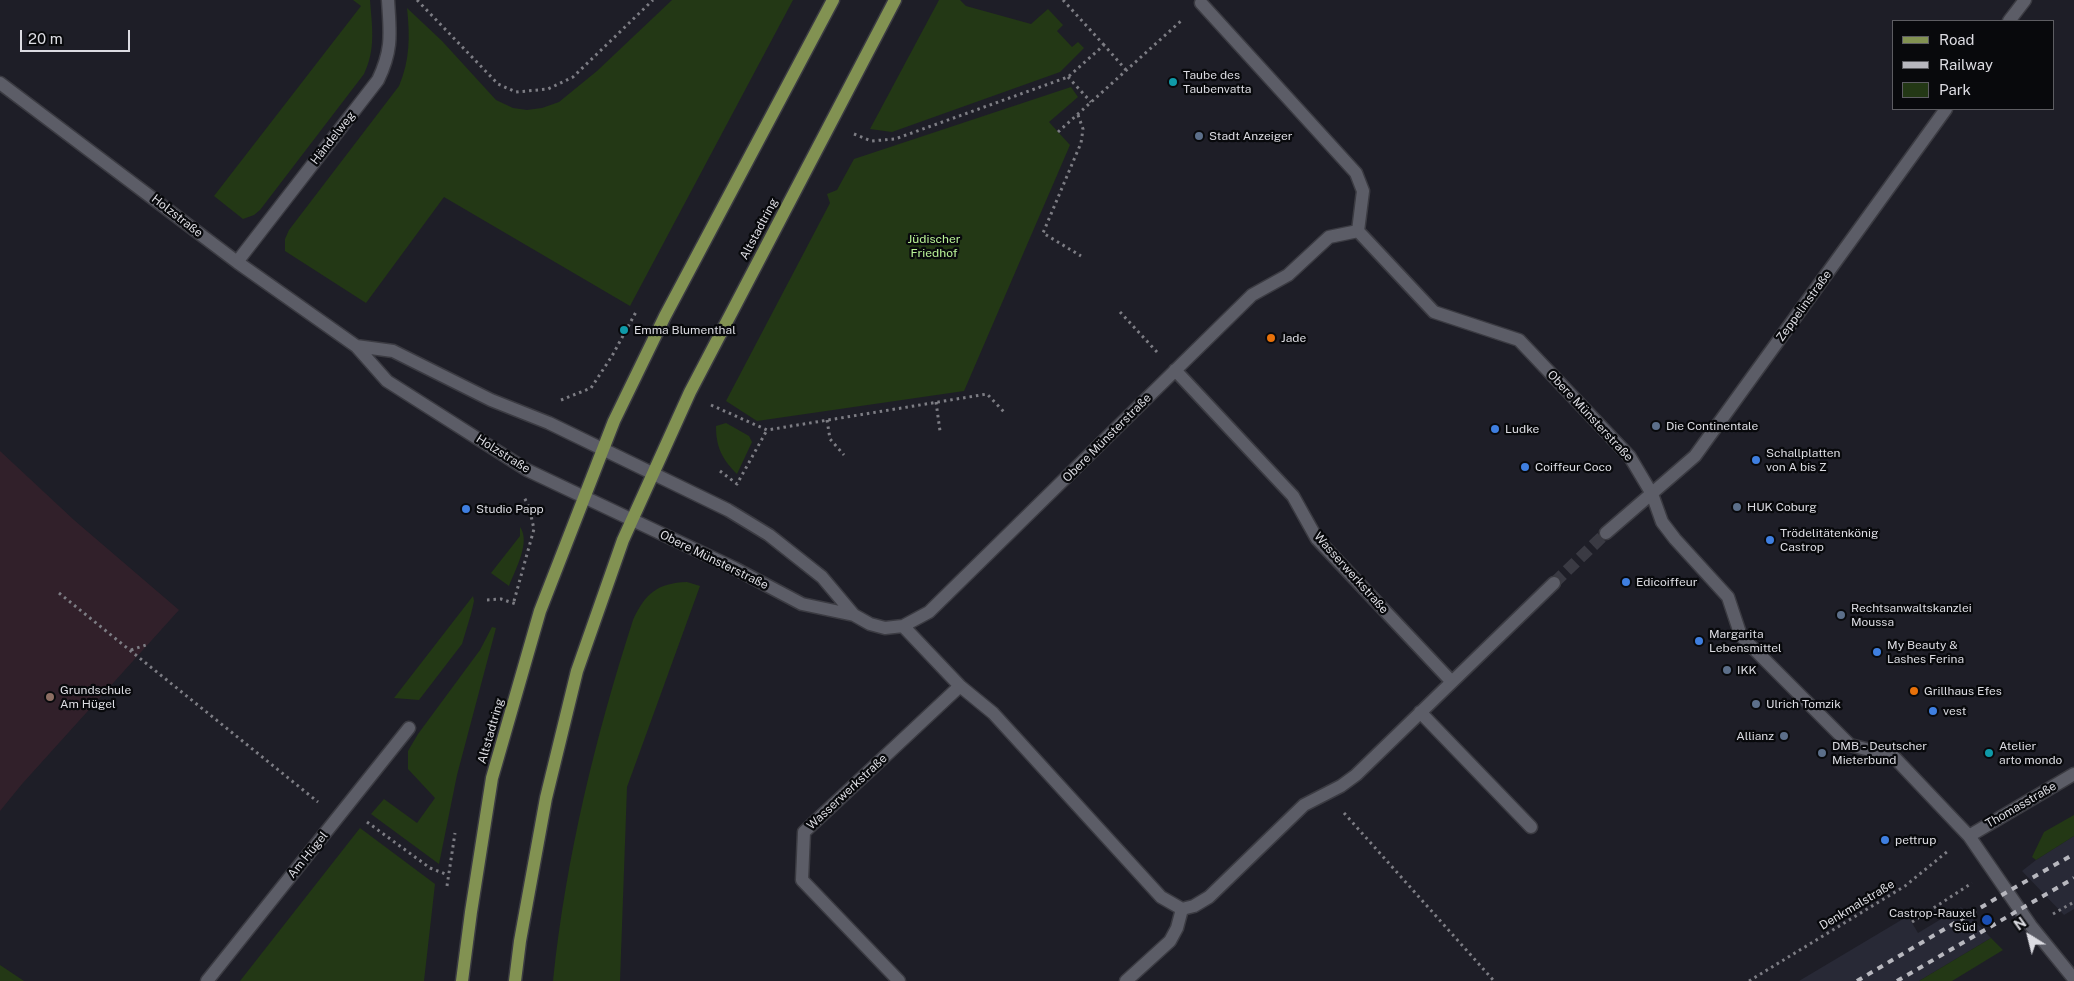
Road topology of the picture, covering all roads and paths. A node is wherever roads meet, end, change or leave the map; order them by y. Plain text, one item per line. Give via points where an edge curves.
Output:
1 (388, 0) edge
2 (417, 0) edge
3 (653, 0) edge
4 (833, 0) edge
5 (895, 0) edge
6 (1063, 0) edge
7 (2025, 0) edge
8 (1201, 3) joint
9 (2010, 20) edge
10 (1104, 45) junction
11 (1126, 70) junction
12 (1068, 77) junction
13 (0, 82) edge
14 (1091, 102) junction
15 (1945, 110) edge
16 (1078, 114) junction
17 (1058, 132) dead end
18 (854, 134) dead end
19 (1358, 231) junction
20 (1081, 256) dead end
21 (237, 262) junction
22 (1120, 312) dead end
23 (356, 346) junction
24 (1175, 370) junction
25 (690, 392) junction
26 (936, 402) junction
27 (1005, 414) dead end
28 (827, 420) junction
29 (767, 430) junction
30 (940, 431) dead end
31 (603, 449) junction
32 (844, 455) dead end
33 (720, 471) dead end
34 (653, 474) junction
35 (1652, 494) junction
36 (586, 498) junction
37 (632, 520) junction
38 (1606, 532) tunnel mouth
39 (1554, 583) tunnel mouth
40 (59, 593) dead end
41 (487, 600) dead end
42 (514, 603) dead end
43 (854, 615) junction
44 (903, 626) junction
45 (150, 644) dead end
46 (130, 651) junction
47 (1452, 682) junction
48 (960, 686) junction
49 (1420, 712) junction
50 (409, 728) dead end
51 (2074, 774) edge
52 (1326, 793) junction
53 (347, 806) junction
54 (338, 818) junction
55 (1530, 827) dead end
56 (1969, 836) junction
57 (1992, 870) junction
58 (448, 875) dead end
59 (1182, 909) junction
60 (1912, 922) dead end
61 (2074, 979) edge
62 (207, 981) edge
63 (462, 981) edge
64 (516, 981) edge
65 (900, 981) edge
66 (1126, 981) edge
67 (1494, 981) edge
68 (1749, 981) edge

1 - 21 street, Händelweg via 390,38 387,61 378,80
2 - 3 path via 498,84 516,92 548,89 573,77
4 - 31 main road, Altstadtring via 665,316
5 - 25 main road, Altstadtring
6 - 10 path
7 - 9 street
8 - 11 path
8 - 19 street via 1356,173 1363,191
10 - 11 path
10 - 12 path
11 - 14 path
12 - 14 path
12 - 18 path via 895,138 871,141
13 - 21 street, Holzstraße
14 - 16 path
15 - 35 street, Zeppelinstraße via 1695,456
16 - 17 path
16 - 20 path via 1083,129 1081,143 1043,233
19 - 24 street, Obere Münsterstraße via 1329,237 1288,275 1252,295
19 - 35 street, Obere Münsterstraße via 1434,312 1519,340 1630,457
21 - 23 street, Holzstraße
22 - 24 path
23 - 31 street, Holzstraße via 393,351 491,400
23 - 36 street, Holzstraße via 387,381 412,398 527,470
24 - 44 street, Obere Münsterstraße via 928,612
24 - 47 street, Wasserwerkstraße via 1293,496 1317,539
25 - 29 path via 716,409
25 - 34 main road, Altstadtring
26 - 27 path via 987,394
26 - 28 path
26 - 30 path
28 - 29 path
28 - 32 path via 830,439
29 - 33 path via 737,484
31 - 34 street
31 - 36 main road, Altstadtring
34 - 37 main road, Altstadtring
34 - 43 street, Obere Münsterstraße via 728,510 768,535 822,577
35 - 38 street
35 - 56 street, Obere Münsterstraße via 1662,522 1728,597 1741,636 1850,746 1893,756
36 - 37 street
36 - 63 main road, Altstadtring via 540,611 492,778
37 - 43 street, Obere Münsterstraße via 802,604
37 - 64 main road, Altstadtring via 578,671 546,798
39 - 47 street
40 - 46 path
41 - 42 path via 501,599
43 - 44 street, Obere Münsterstraße via 885,628
44 - 48 street
45 - 46 path
46 - 54 path
47 - 49 street
48 - 59 street via 992,713 1162,898
48 - 65 street, Wasserwerkstraße via 804,832 802,880
49 - 52 street via 1356,775
49 - 55 street
50 - 53 street, Am Hügel
51 - 56 street, Thomasstraße
52 - 59 street via 1304,806 1210,897
52 - 67 path
53 - 54 street, Am Hügel
53 - 58 path via 430,868
54 - 62 street, Am Hügel
56 - 57 street, Obere Münsterstraße
56 - 68 path, Denkmalstraße via 1905,886
57 - 60 path
57 - 61 street, Obere Münsterstraße
59 - 66 street via 1170,941

